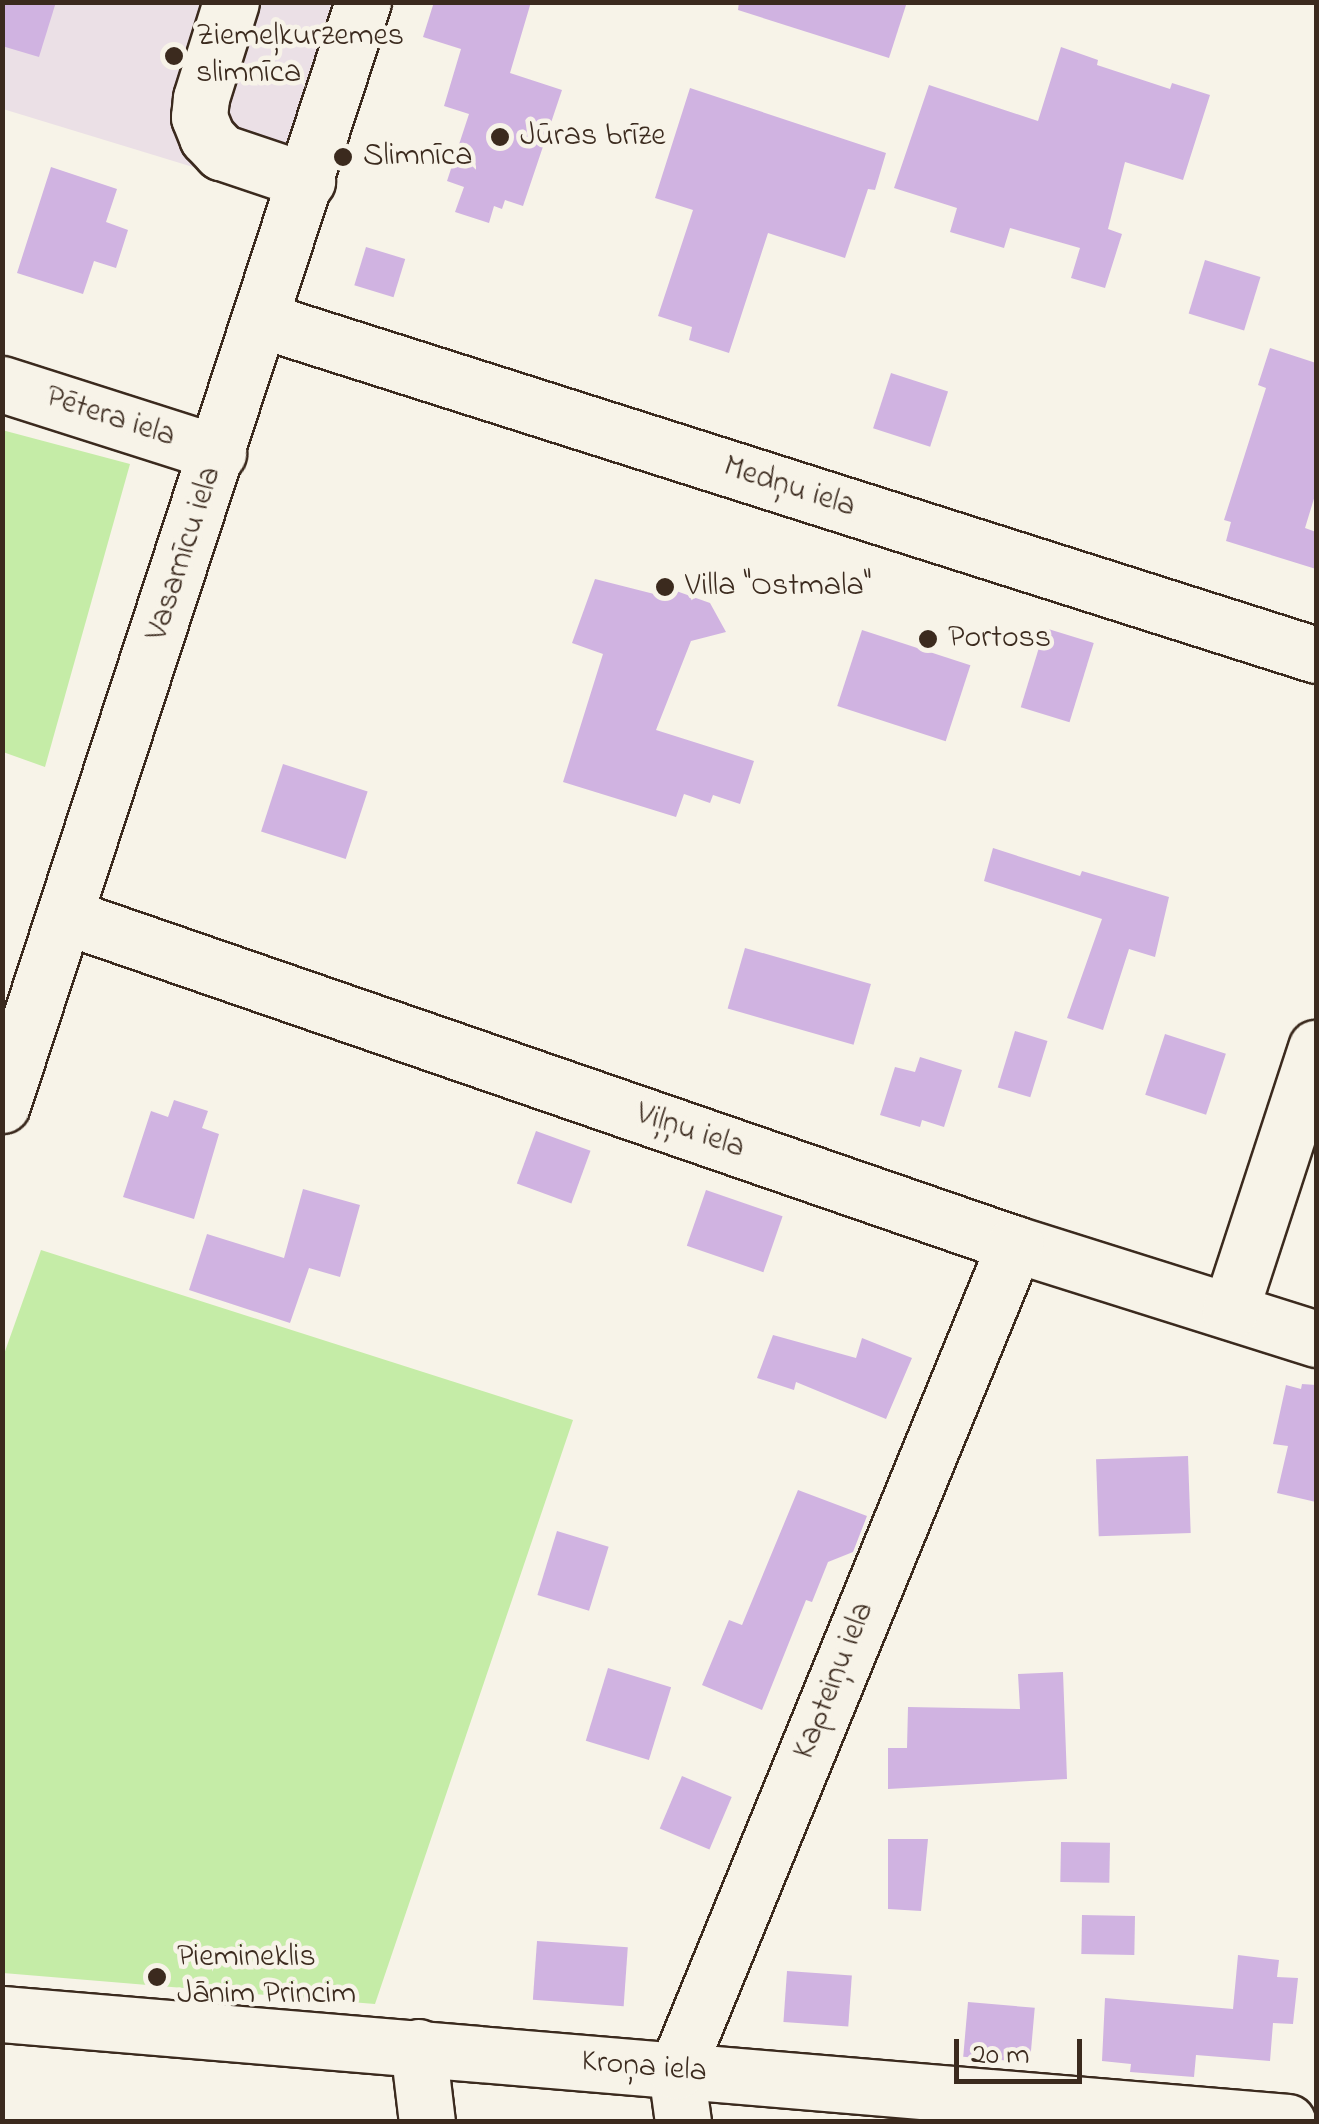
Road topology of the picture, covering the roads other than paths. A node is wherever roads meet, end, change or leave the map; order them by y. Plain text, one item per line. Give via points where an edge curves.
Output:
1 (230, 2) edge
2 (363, 2) edge
3 (307, 181) junction
4 (262, 320) junction
5 (2, 384) edge
6 (218, 453) junction
7 (1316, 655) edge
8 (65, 916) junction
9 (1316, 1048) edge
10 (2, 1105) edge
11 (1014, 1244) junction
12 (1230, 1311) junction
13 (1316, 1339) edge
14 (2, 2014) edge
15 (418, 2047) junction
16 (679, 2096) edge
17 (1206, 2118) edge
18 (427, 2122) edge
19 (1286, 2122) edge

1 - 3 street via 201,98 207,137 222,152
2 - 3 street, Vasarnīcu iela
3 - 4 street, Vasarnīcu iela
4 - 6 street, Vasarnīcu iela
4 - 7 street, Medņu iela
5 - 6 street, Pētera iela
6 - 8 street, Vasarnīcu iela
8 - 10 street, Vasarnīcu iela
8 - 11 street, Viļņu iela
9 - 12 street
11 - 12 street, Viļņu iela
11 - 16 street, Kapteiņu iela
12 - 13 street, Viļņu iela
14 - 15 street, Kroņa iela
15 - 16 street, Kroņa iela
15 - 18 street
16 - 17 street, Kroņa iela
17 - 19 street, Kroņa iela

